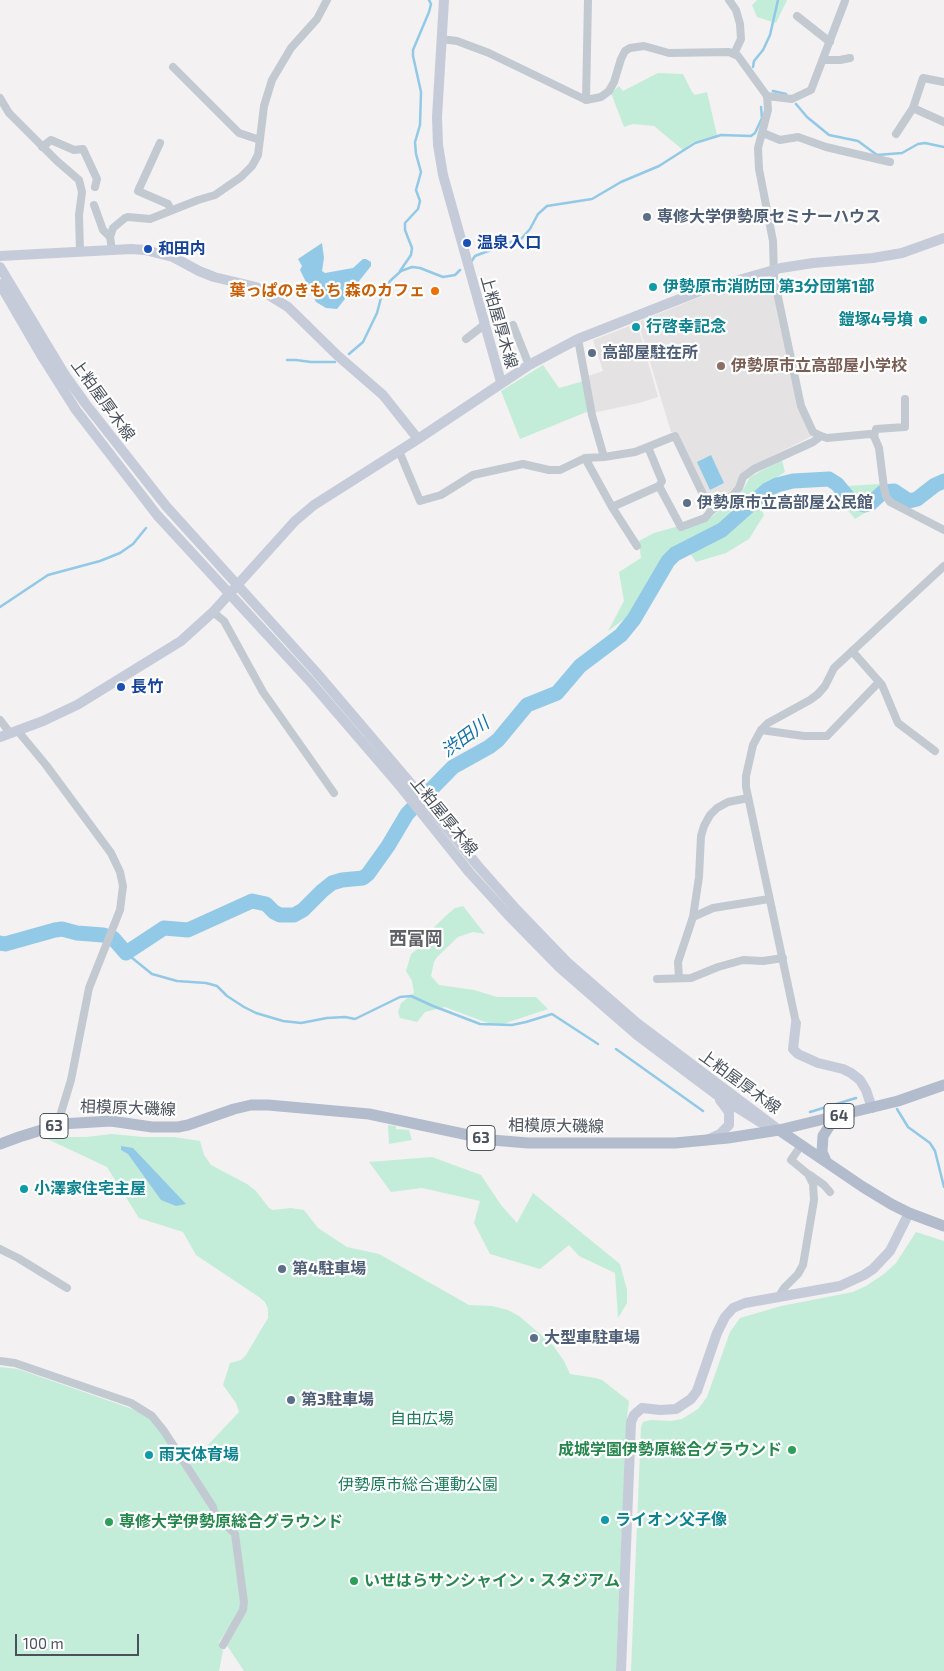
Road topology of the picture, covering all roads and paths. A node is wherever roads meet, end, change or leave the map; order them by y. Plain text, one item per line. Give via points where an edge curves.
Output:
1 (327, 0) edge
2 (444, 0) edge
3 (729, 0) edge
4 (845, 1) edge
5 (586, 3) edge
6 (797, 16) dead end
7 (441, 39) junction
8 (830, 42) junction
9 (734, 54) junction
10 (850, 58) dead end
11 (824, 60) junction
12 (173, 67) dead end
13 (944, 82) edge
14 (767, 96) junction
15 (0, 98) edge
16 (586, 100) junction
17 (913, 108) junction
18 (944, 122) edge
19 (763, 133) junction
20 (896, 134) dead end
21 (260, 140) junction
22 (160, 143) dead end
23 (42, 147) junction
24 (890, 162) dead end
25 (94, 188) dead end
26 (94, 205) dead end
27 (171, 210) junction
28 (110, 237) junction
29 (944, 238) edge
30 (112, 250) junction
31 (80, 251) junction
32 (0, 256) edge
33 (0, 267) edge
34 (774, 270) junction
35 (0, 284) edge
36 (13, 296) junction
37 (484, 325) junction
38 (513, 325) dead end
39 (466, 339) dead end
40 (578, 340) junction
41 (529, 365) junction
42 (501, 382) junction
43 (905, 398) dead end
44 (821, 436) junction
45 (874, 436) junction
46 (418, 440) junction
47 (648, 447) junction
48 (399, 451) junction
49 (604, 457) junction
50 (586, 458) junction
51 (659, 486) junction
52 (612, 507) junction
53 (711, 511) junction
54 (944, 530) edge
55 (637, 546) dead end
56 (944, 566) edge
57 (237, 585) junction
58 (229, 595) junction
59 (213, 612) junction
60 (852, 651) junction
61 (879, 682) junction
62 (0, 720) edge
63 (761, 730) junction
64 (14, 732) junction
65 (0, 737) edge
66 (935, 751) dead end
67 (404, 782) junction
68 (334, 793) dead end
69 (748, 798) junction
70 (429, 813) junction
71 (769, 898) junction
72 (693, 917) junction
73 (783, 958) junction
74 (679, 978) junction
75 (657, 979) dead end
76 (796, 1023) joint
77 (944, 1085) edge
78 (716, 1095) junction
79 (872, 1108) junction
80 (844, 1115) junction
81 (61, 1124) junction
82 (779, 1130) junction
83 (705, 1140) junction
84 (0, 1144) edge
85 (802, 1144) junction
86 (826, 1161) junction
87 (808, 1174) junction
88 (830, 1192) dead end
89 (909, 1213) junction
90 (944, 1226) edge
91 (0, 1249) edge
92 (67, 1288) dead end
93 (778, 1296) junction
94 (0, 1361) edge
95 (223, 1645) dead end
96 (621, 1670) dead end

1 - 21 street via 317,19 276,72 264,106
2 - 7 main road, 上粕屋厚木線
3 - 9 street via 740,24 741,39
4 - 8 street
5 - 16 street
6 - 8 street
7 - 16 street via 457,41 489,53
7 - 37 main road, 上粕屋厚木線 via 437,117 439,153
8 - 11 street
9 - 14 street
9 - 16 street via 669,53 644,46 630,48 620,59 610,91
10 - 11 street
11 - 14 street via 814,86 807,94 792,99
12 - 21 street via 240,133
13 - 17 street via 923,78
14 - 19 street
15 - 23 street via 9,113
17 - 18 street
17 - 20 street
19 - 24 street via 780,140 798,137
19 - 34 street via 758,148 759,169 773,241
21 - 27 street via 256,161 241,177 215,196
22 - 27 street via 138,191 168,204
23 - 25 street via 51,140 74,150 83,149 98,180
23 - 31 street via 82,186
26 - 28 street via 103,230
27 - 28 street via 150,219 125,218 113,228
28 - 30 street
29 - 34 main road via 902,253
30 - 31 main road
30 - 46 main road via 131,249 173,257 199,271 256,287 278,299 383,395
31 - 32 main road
33 - 36 main road, 上粕屋厚木線
34 - 40 main road via 700,291
34 - 44 street via 802,406 813,432
35 - 36 main road, 上粕屋厚木線
36 - 57 main road, 上粕屋厚木線 via 85,403 166,506
36 - 58 main road, 上粕屋厚木線 via 40,353 82,418 157,515
37 - 39 street
37 - 42 main road, 上粕屋厚木線
38 - 41 street
40 - 41 main road
40 - 49 street via 592,415
41 - 42 main road
42 - 46 main road, 上粕屋厚木線
43 - 45 street via 909,410 905,426 876,429
44 - 45 street
44 - 53 street via 754,469 743,477 733,495
45 - 54 street via 880,448 885,492 890,502
46 - 48 main road, 上粕屋厚木線
47 - 49 street
47 - 51 street via 662,481
47 - 53 street via 675,436
48 - 50 street via 420,500 441,495 473,475 492,470 524,464 560,470
48 - 57 main road, 上粕屋厚木線 via 314,504
49 - 50 street
50 - 52 street
51 - 52 street
51 - 53 street via 681,527 705,518
52 - 55 street
56 - 60 street
57 - 58 main road, 上粕屋厚木線
57 - 67 main road, 上粕屋厚木線 via 316,672
58 - 59 main road, 上粕屋厚木線
58 - 67 main road, 上粕屋厚木線
59 - 64 main road, 上粕屋厚木線 via 160,655 77,705
59 - 68 street via 224,621 263,692
60 - 61 street
60 - 63 street via 834,668 818,694 768,722
61 - 63 street via 827,736
61 - 66 street via 898,723
62 - 64 street
63 - 69 street via 753,745 746,776
64 - 65 main road, 上粕屋厚木線
64 - 81 street via 46,765 112,854 123,886 115,927 89,988 71,1080 60,1116
67 - 70 main road, 上粕屋厚木線
69 - 71 street
69 - 72 street via 717,808 704,826
70 - 78 main road, 上粕屋厚木線 via 476,879 560,968 637,1035
70 - 82 main road, 上粕屋厚木線 via 567,962 638,1023
71 - 72 street via 713,908
71 - 73 street
72 - 74 street via 678,962
73 - 74 street via 743,960 691,978
73 - 76 street
74 - 75 street
76 - 79 main road via 793,1049 818,1063 843,1069 860,1080
77 - 79 main road, 64
78 - 82 main road, 上粕屋厚木線
78 - 83 main road via 729,1112 728,1125 720,1134
79 - 80 main road, 64
80 - 82 main road, 64
80 - 86 main road via 830,1125 823,1136 822,1152
81 - 83 main road, 相模原大磯線 / 63 via 111,1121 178,1127 234,1109 268,1105 369,1114 457,1134 528,1143 632,1144
81 - 84 main road, 相模原大磯線 / 63
82 - 83 main road, 相模原大磯線 / 63
82 - 85 main road
85 - 86 main road
85 - 87 street via 791,1160
86 - 89 main road
87 - 88 street
87 - 93 street via 815,1191 803,1265
89 - 90 main road
89 - 93 main road via 890,1251 864,1275 840,1286
91 - 92 street
93 - 96 main road via 745,1303 728,1312 717,1333 697,1391 687,1403 669,1410 642,1408 631,1422
94 - 95 street via 16,1363 132,1403 152,1416 164,1431 214,1512 235,1534 244,1610

